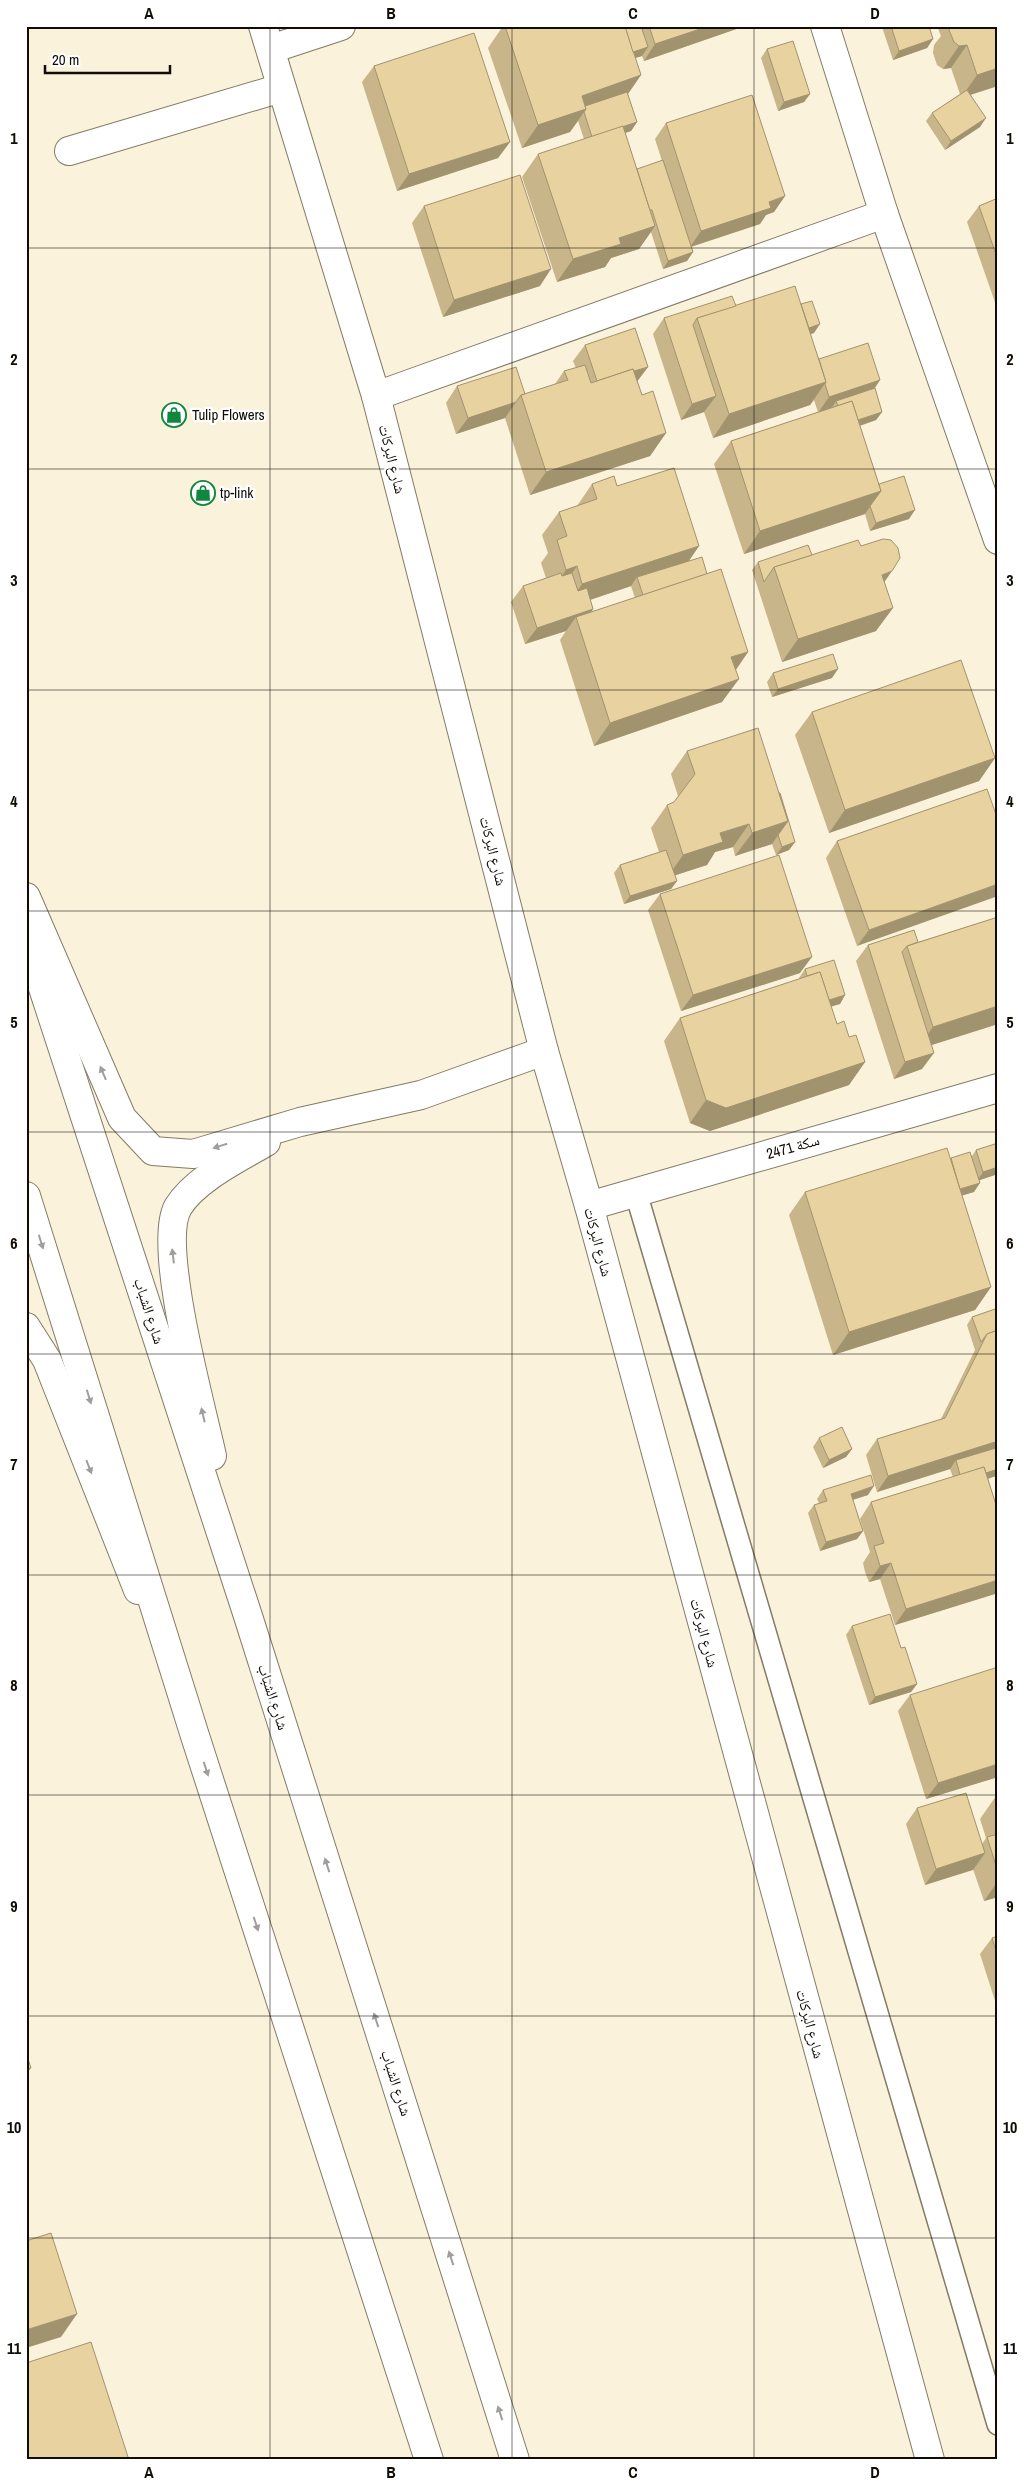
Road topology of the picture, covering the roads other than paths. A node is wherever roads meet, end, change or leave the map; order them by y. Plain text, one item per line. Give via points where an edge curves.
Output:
1 (341, 26) edge
2 (825, 26) edge
3 (267, 37) edge
4 (281, 88) junction
5 (69, 151) dead end
6 (884, 214) junction
7 (376, 396) junction
8 (998, 540) edge
9 (26, 897) edge
10 (26, 936) edge
11 (544, 1051) junction
12 (998, 1088) edge
13 (300, 1122) junction
14 (636, 1193) junction
15 (26, 1196) edge
16 (588, 1206) junction
17 (26, 1328) edge
18 (248, 1616) junction
19 (195, 1736) junction
20 (998, 2424) edge
21 (428, 2460) edge
22 (515, 2460) edge
23 (930, 2460) edge

1 - 3 street
2 - 6 street
3 - 4 street, شارع البركات
4 - 5 street
4 - 7 street, شارع البركات
6 - 7 street
6 - 8 street
7 - 11 street, شارع البركات
13 -> 9 street via 193,1154 153,1151 122,1118
10 - 18 street, شارع الشباب
11 - 13 street via 421,1095
11 - 16 street, شارع البركات
12 - 14 street, سكة 2471
18 -> 13 street via 179,1305 171,1238 178,1208 205,1178
14 - 16 street, سكة 2471
14 - 20 lane
15 -> 19 street
16 - 23 street, شارع البركات
17 -> 19 street via 47,1360
22 -> 18 street, شارع الشباب
19 -> 21 street

